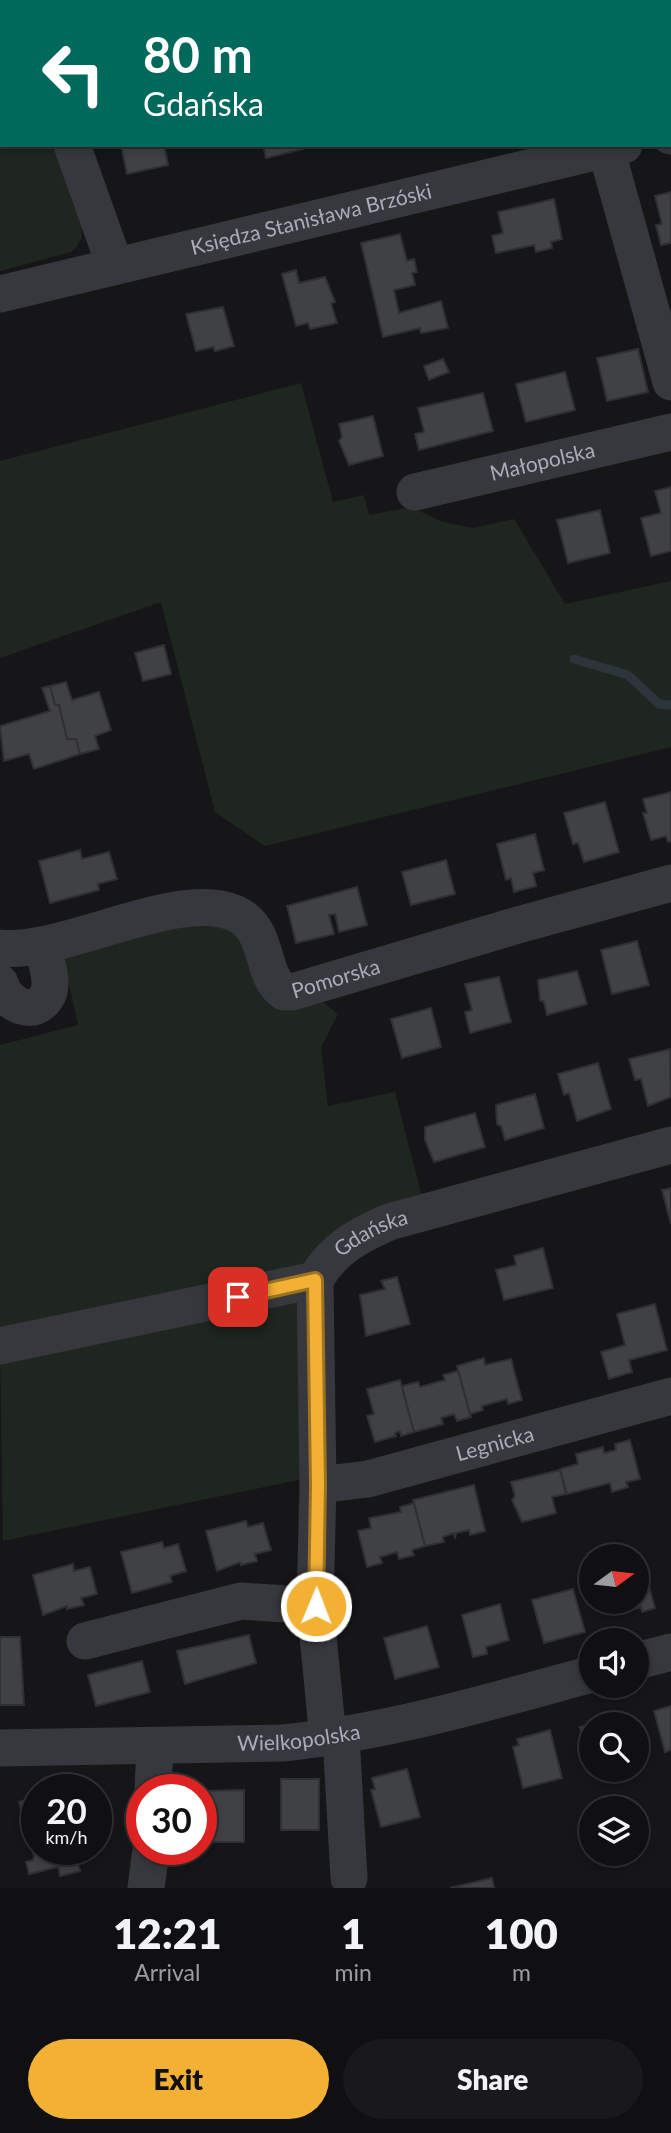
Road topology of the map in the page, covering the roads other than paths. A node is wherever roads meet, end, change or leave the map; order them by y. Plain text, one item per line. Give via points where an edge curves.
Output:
1 (73, 147) edge
2 (604, 148) edge
3 (115, 266) junction
4 (0, 294) edge
5 (671, 382) edge
6 (671, 432) edge
7 (415, 492) dead end
8 (671, 883) edge
9 (42, 945) junction
10 (0, 948) edge
11 (0, 983) edge
12 (671, 1145) edge
13 (315, 1280) junction
14 (0, 1346) edge
15 (671, 1396) edge
16 (318, 1485) junction
17 (316, 1606) junction
18 (85, 1640) dead end
19 (671, 1652) edge
20 (649, 1658) edge
21 (579, 1678) edge
22 (335, 1737) junction
23 (155, 1746) junction
24 (0, 1748) edge
25 (154, 1774) edge
26 (150, 1865) edge
27 (349, 1878) dead end
28 (146, 1888) edge

1 - 3 street
2 - 3 street, Księdza Stanisława Brzóski
2 - 5 street
3 - 4 street, Księdza Stanisława Brzóski
6 - 7 street, Małopolska
8 - 9 street, Pomorska via 292,992 284,992 272,979 264,948 252,927 237,914 218,908 140,919
9 - 10 street, Pomorska
9 - 11 street via 50,978 48,993 40,1004 25,1008 13,1004 3,995
12 - 13 street, Gdańska via 389,1222 348,1242
13 - 14 street
13 - 16 street
15 - 16 street, Legnicka via 369,1479
16 - 17 street
17 - 18 street via 241,1601
17 - 22 street
19 - 20 street
21 - 22 street, Wielkopolska via 392,1728
22 - 23 street, Wielkopolska
22 - 27 street
23 - 24 street, Wielkopolska
23 - 25 street
26 - 28 street

